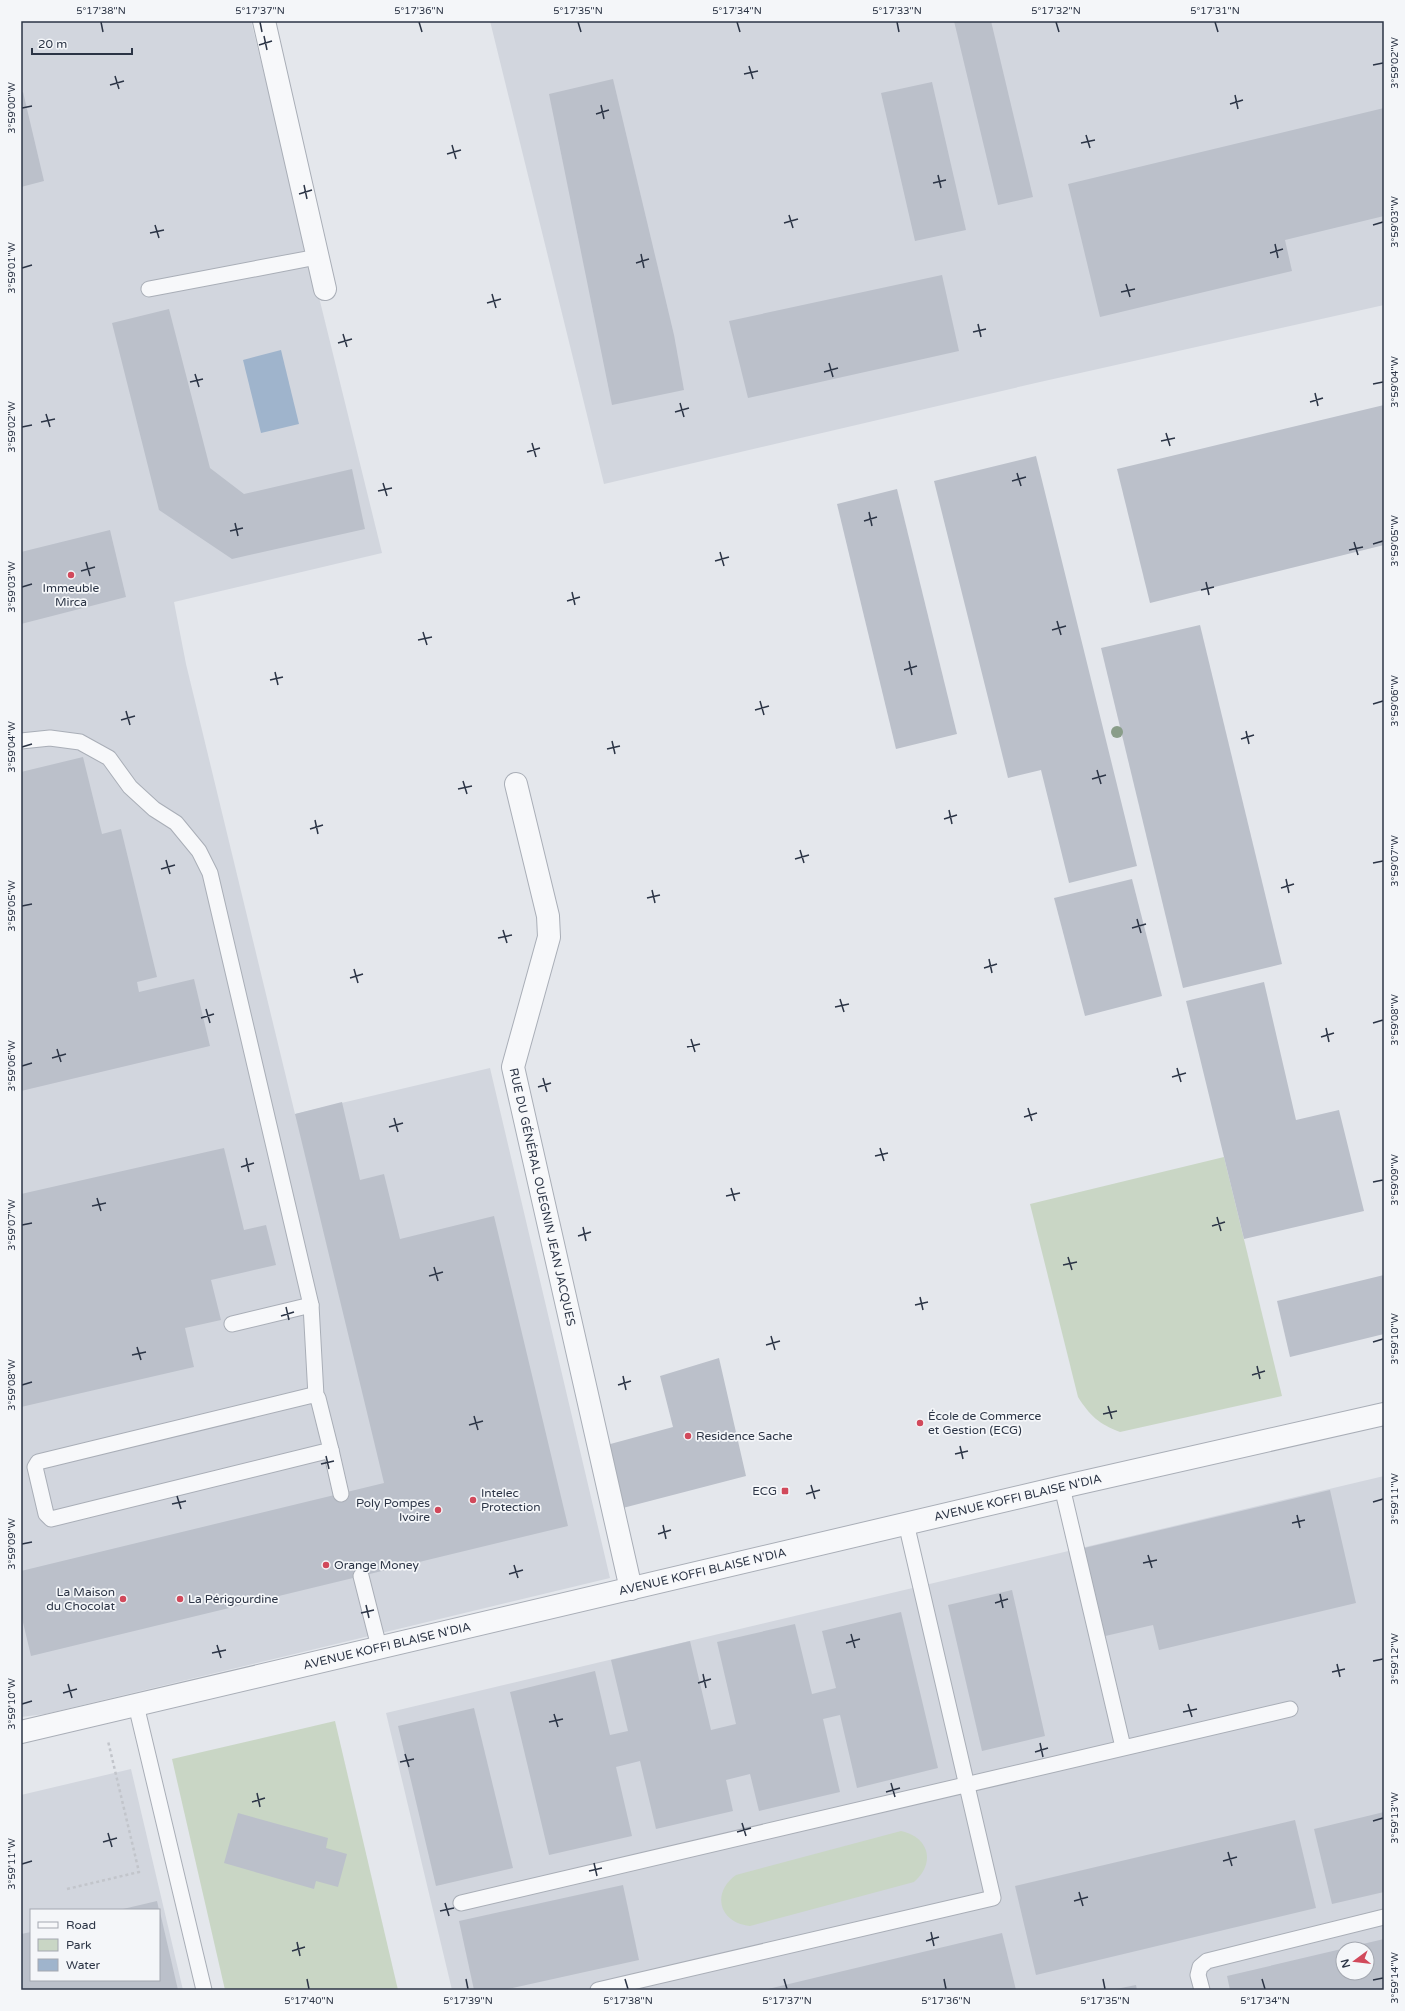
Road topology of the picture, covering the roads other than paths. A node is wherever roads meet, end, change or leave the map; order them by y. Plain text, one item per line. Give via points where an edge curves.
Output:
1 (264, 21) edge
2 (317, 258) junction
3 (149, 289) dead end
4 (325, 289) dead end
5 (21, 741) edge
6 (516, 784) dead end
7 (311, 1305) junction
8 (232, 1324) dead end
9 (316, 1396) junction
10 (1384, 1414) edge
11 (331, 1450) junction
12 (1062, 1487) junction
13 (341, 1494) dead end
14 (906, 1524) junction
15 (361, 1576) dead end
16 (631, 1588) junction
17 (379, 1647) junction
18 (136, 1705) junction
19 (1290, 1708) dead end
20 (21, 1732) edge
21 (1123, 1747) junction
22 (967, 1784) junction
23 (461, 1903) dead end
24 (1384, 1917) edge
25 (204, 1990) edge
26 (598, 1990) edge
27 (1202, 1990) edge

1 - 2 street
2 - 3 lane
2 - 4 street
5 - 7 lane via 50,738 80,742 108,758 130,787 154,809 176,823 199,851 210,873
6 - 16 street, RUE DU GÉNÉRAL OUEGNIN JEAN JACQUES via 548,916 549,937 514,1067
7 - 8 lane
7 - 9 lane
9 - 11 lane
9 - 11 lane via 38,1462 35,1467 46,1514 51,1519
10 - 12 street, AVENUE KOFFI BLAISE N'DIA
11 - 13 lane
12 - 14 street, AVENUE KOFFI BLAISE N'DIA
12 - 21 lane
14 - 16 street, AVENUE KOFFI BLAISE N'DIA
14 - 22 lane
15 - 17 lane
16 - 17 street, AVENUE KOFFI BLAISE N'DIA
17 - 18 street, AVENUE KOFFI BLAISE N'DIA
18 - 20 street, AVENUE KOFFI BLAISE N'DIA
18 - 25 lane
19 - 21 lane
21 - 22 lane
22 - 23 lane
22 - 26 lane via 994,1898
24 - 27 lane via 1207,1961 1200,1967 1198,1975

